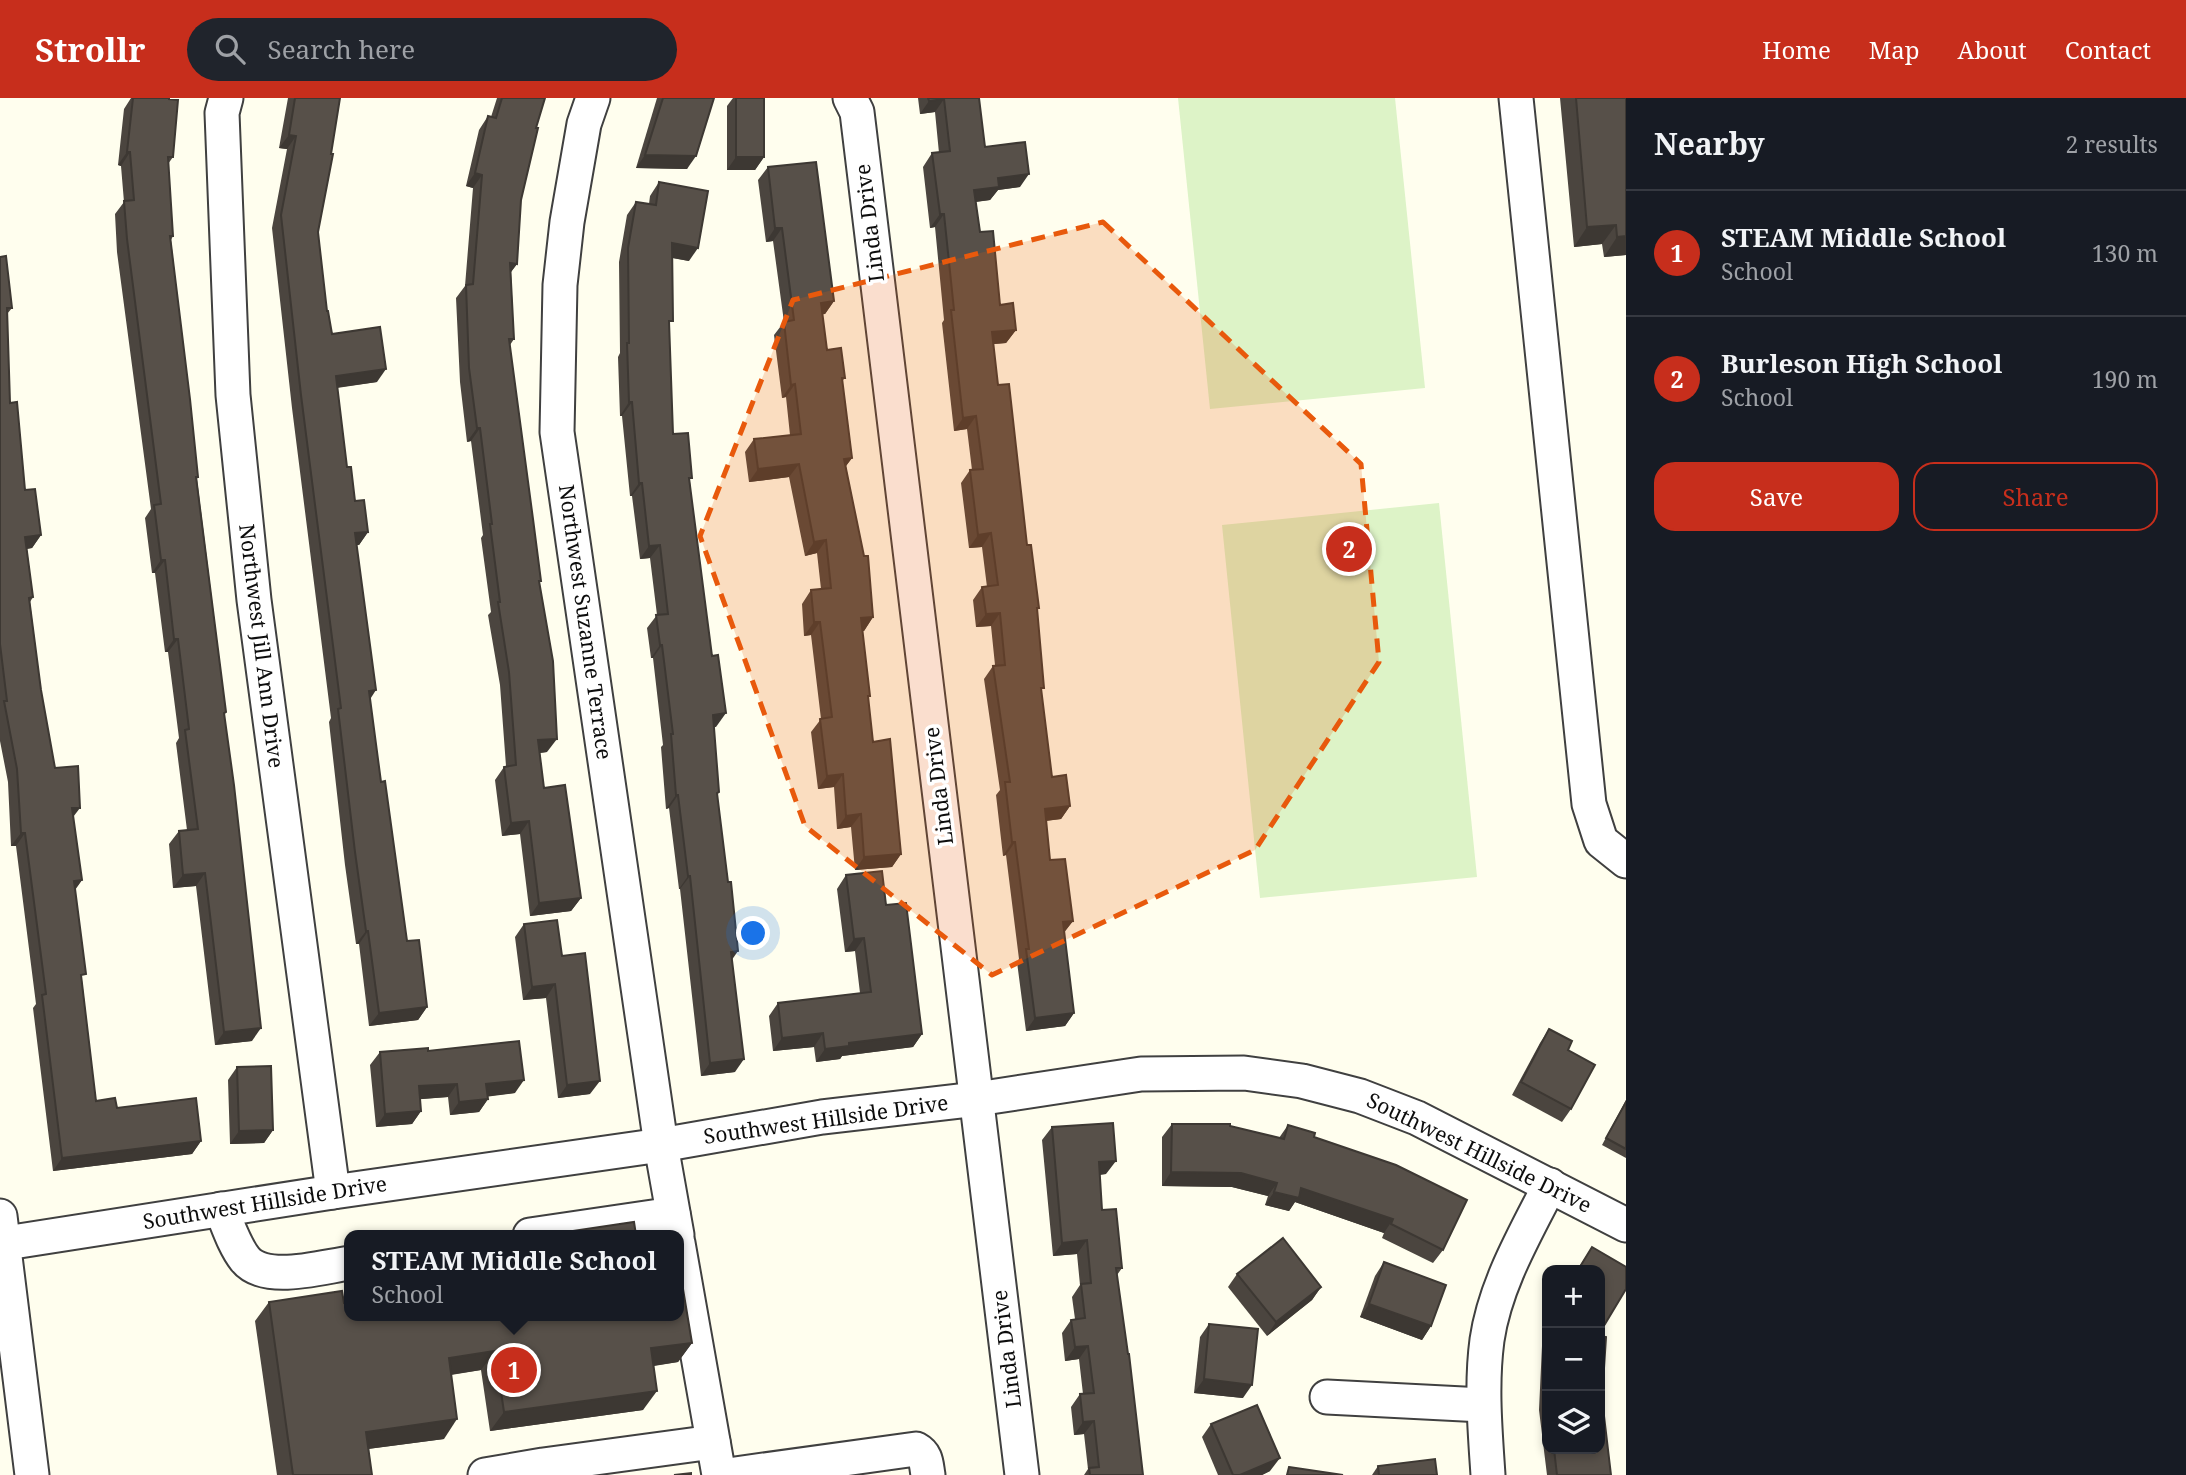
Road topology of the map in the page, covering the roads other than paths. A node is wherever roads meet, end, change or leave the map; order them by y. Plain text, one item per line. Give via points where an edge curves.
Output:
1 (226, 98) edge
2 (593, 98) edge
3 (850, 98) edge
4 (1516, 98) edge
5 (1626, 861) edge
6 (977, 1099) junction
7 (661, 1145) junction
8 (1550, 1185) junction
9 (334, 1192) junction
10 (221, 1209) junction
11 (1626, 1225) edge
12 (676, 1230) edge
13 (1, 1234) edge
14 (334, 1265) edge
15 (684, 1277) edge
16 (1326, 1397) dead end
17 (1483, 1405) junction
18 (713, 1442) junction
19 (32, 1475) edge
20 (485, 1475) edge
21 (719, 1475) edge
22 (728, 1475) edge
23 (928, 1475) edge
24 (1022, 1475) edge
25 (1488, 1475) edge

1 - 9 street, Northwest Jill Ann Drive via 222,113 233,395 241,477
2 - 7 street, Northwest Suzanne Terrace via 584,124 560,285 557,432
3 - 6 street, Linda Drive via 857,113
4 - 5 street via 1589,804 1601,841
6 - 7 street, Southwest Hillside Drive via 822,1117
6 - 8 street, Southwest Hillside Drive via 1141,1074 1244,1073 1387,1105
6 - 24 street, Linda Drive
7 - 9 street, Southwest Hillside Drive
7 - 12 street, Northwest Suzanne Terrace
8 - 11 street, Southwest Hillside Drive
8 - 17 street via 1498,1296 1488,1338
9 - 10 street, Southwest Hillside Drive
10 - 13 street, Southwest Hillside Drive
10 - 14 street via 249,1264 274,1273
13 - 19 street
15 - 18 street, Northwest Suzanne Terrace
16 - 17 street
17 - 25 street
18 - 20 street
18 - 21 street, Northwest Suzanne Terrace
22 - 23 street via 916,1449 925,1457

